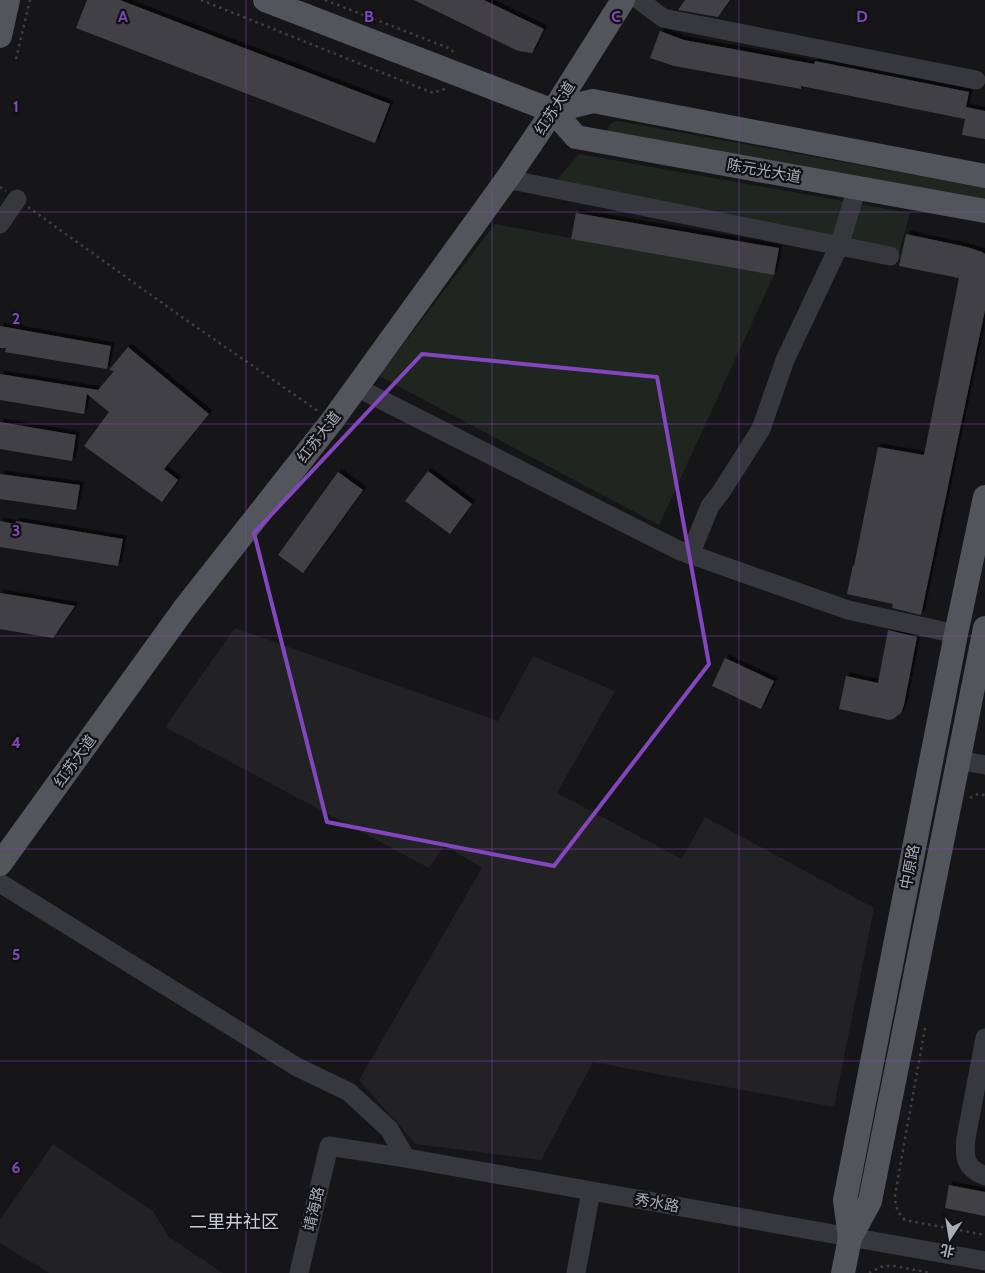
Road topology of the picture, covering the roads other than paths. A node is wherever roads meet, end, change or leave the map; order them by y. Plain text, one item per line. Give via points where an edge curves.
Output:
1 (8, 0) edge
2 (265, 0) edge
3 (623, 0) edge
4 (639, 0) edge
5 (0, 36) edge
6 (976, 80) dead end
7 (553, 111) junction
8 (985, 176) edge
9 (507, 179) junction
10 (857, 188) junction
11 (16, 199) road end
12 (985, 211) edge
13 (0, 224) edge
14 (839, 246) junction
15 (890, 256) dead end
16 (356, 387) junction
17 (985, 497) edge
18 (690, 554) junction
19 (985, 628) edge
20 (956, 634) junction
21 (958, 760) junction
22 (985, 765) edge
23 (0, 864) edge
24 (0, 883) edge
25 (985, 1038) edge
26 (329, 1146) joint
27 (406, 1158) junction
28 (985, 1176) edge
29 (591, 1191) junction
30 (850, 1238) junction
31 (985, 1261) edge
32 (299, 1273) edge
33 (576, 1273) edge
34 (843, 1273) edge

1 - 5 main road
2 - 7 main road, 陈元光大道
3 - 7 main road, 红苏大道
4 - 6 street via 663,18
7 - 8 main road via 594,101
7 - 9 main road, 红苏大道
7 - 10 main road, 陈元光大道 via 576,137
9 - 14 street
9 - 16 main road, 红苏大道
10 - 12 main road, 陈元光大道
10 - 14 street
11 - 13 street
14 - 15 street
14 - 18 street via 785,360 761,429 710,506
16 - 18 street
16 - 23 main road, 红苏大道 via 184,609
17 - 20 main road, 中原路
18 - 20 street via 848,610
19 - 21 main road, 中原路
20 - 30 main road, 中原路 via 845,1200
21 - 22 street
21 - 30 main road, 中原路 via 870,1201
24 - 27 street via 297,1067 349,1092 389,1129
25 - 28 street via 965,1149 971,1169
26 - 27 street, 秀水路
26 - 32 street, 靖海路
27 - 29 street, 秀水路
29 - 30 street, 秀水路
29 - 33 street
30 - 31 street, 秀水路
30 - 34 main road, 中原路

